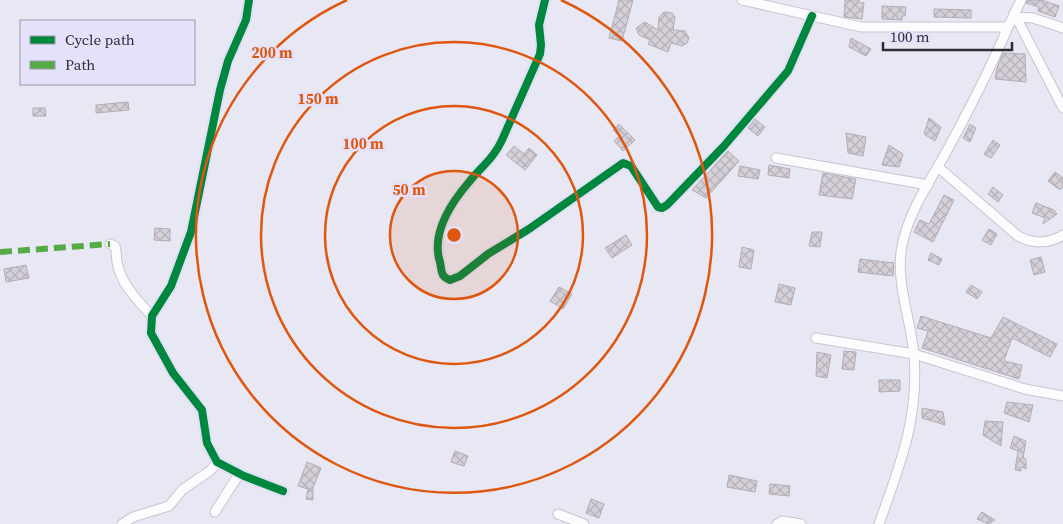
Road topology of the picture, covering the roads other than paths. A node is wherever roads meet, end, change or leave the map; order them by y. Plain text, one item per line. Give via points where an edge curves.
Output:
1 (249, 0) edge
2 (545, 0) edge
3 (742, 0) edge
4 (1021, 0) edge
5 (1015, 15) junction
6 (812, 16) junction
7 (1008, 27) junction
8 (1063, 28) edge
9 (1063, 108) edge
10 (776, 158) dead end
11 (938, 167) junction
12 (928, 185) junction
13 (1063, 235) edge
14 (110, 244) dead end
15 (152, 316) junction
16 (816, 338) dead end
17 (914, 354) junction
18 (1063, 396) edge
19 (217, 462) junction
20 (240, 474) junction
21 (283, 491) dead end
22 (214, 512) dead end
23 (558, 514) dead end
24 (122, 524) edge
25 (584, 524) edge
26 (777, 524) edge
27 (801, 524) edge
28 (879, 524) edge

1 - 15 street via 246,20 228,61 220,90 191,232 171,286
2 - 6 street via 539,26 540,54 496,154 458,197 439,234 436,245 441,272 450,280 623,163 631,166 658,207 667,205 724,146 784,76
3 - 6 street
4 - 5 street
5 - 7 street
5 - 8 street
5 - 9 street
6 - 7 street via 844,25 880,28
7 - 11 street via 990,72
10 - 12 street
11 - 12 street
11 - 13 street via 1028,242 1042,242
12 - 17 street via 905,235 900,262
14 - 15 street via 115,246 126,283
15 - 19 street via 151,333 173,373 202,410 207,443
16 - 17 street
17 - 18 street via 1025,389
17 - 28 street via 914,402 909,437
19 - 20 street
19 - 24 street via 182,490 168,506 133,517
20 - 21 street
20 - 22 street
23 - 25 street
26 - 27 street via 782,521

